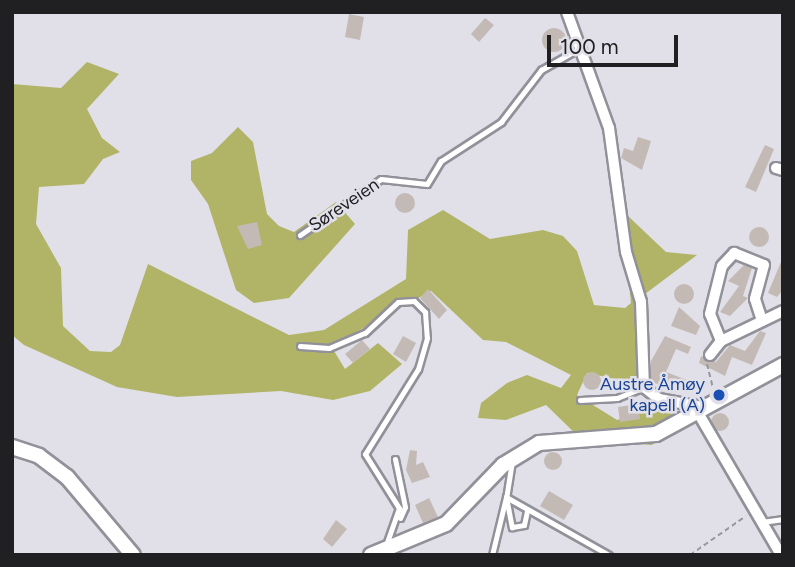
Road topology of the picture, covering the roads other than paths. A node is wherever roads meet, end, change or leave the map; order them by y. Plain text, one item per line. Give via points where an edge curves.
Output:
1 (567, 12) edge
2 (583, 46) junction
3 (300, 234) dead end
4 (783, 311) edge
5 (762, 321) junction
6 (721, 341) junction
7 (300, 346) dead end
8 (710, 355) road end
9 (783, 365) edge
10 (644, 387) junction
11 (580, 400) dead end
12 (700, 409) junction
13 (12, 447) edge
14 (511, 458) junction
15 (395, 459) dead end
16 (506, 498) junction
17 (527, 511) junction
18 (756, 519) junction
19 (783, 519) edge
20 (398, 520) junction
21 (385, 548) junction
22 (133, 555) edge
23 (371, 555) edge
24 (492, 555) edge
25 (609, 555) edge
26 (780, 555) edge

1 - 2 street
2 - 3 lane, Søreveien via 541,70 501,122 441,161 427,184 381,179
2 - 10 street via 609,128 626,251 641,302
4 - 5 street
5 - 6 street
5 - 6 street via 755,299 764,265 734,253 722,266 710,314
6 - 8 street
7 - 20 lane via 329,348 365,333 398,302 414,301 423,308 427,338 418,369 365,454 393,493
9 - 12 main road
10 - 11 lane via 617,398
10 - 12 street via 659,399
12 - 14 main road via 646,437 551,439
12 - 18 street
13 - 22 main road via 59,469
14 - 16 lane via 515,471
14 - 21 main road via 446,524
15 - 20 lane via 405,507
16 - 17 lane
16 - 17 lane via 512,527 526,523
16 - 24 lane
17 - 25 lane
18 - 19 lane
18 - 26 street
20 - 21 lane
21 - 23 main road

